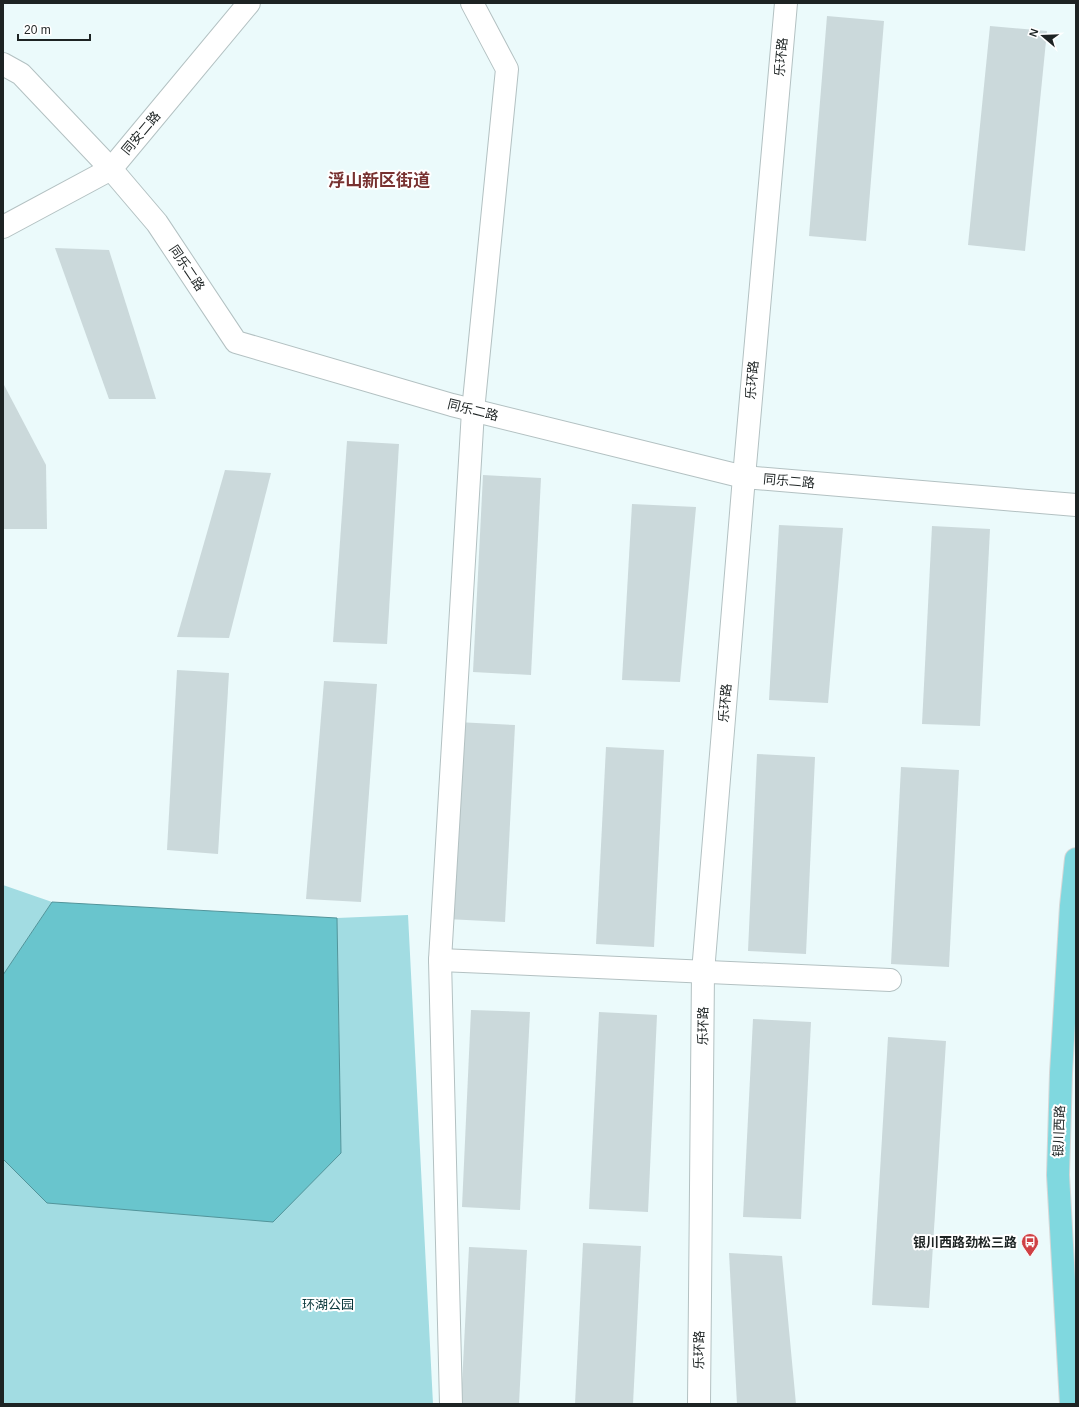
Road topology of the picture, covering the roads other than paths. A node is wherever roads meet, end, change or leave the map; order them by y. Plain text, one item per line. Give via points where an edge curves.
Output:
1 (249, 3) edge
2 (472, 3) edge
3 (786, 3) edge
4 (3, 64) edge
5 (111, 169) junction
6 (3, 227) edge
7 (472, 411) junction
8 (744, 477) junction
9 (1076, 505) edge
10 (1076, 859) edge
11 (440, 960) junction
12 (704, 972) junction
13 (890, 980) dead end
14 (451, 1404) edge
15 (699, 1404) edge
16 (1071, 1404) edge

1 - 5 street, 同安二路
2 - 7 street via 507,69
3 - 8 street, 乐环路
4 - 5 street, 同乐二路 via 21,74
5 - 6 street, 同安二路
5 - 7 street, 同乐二路 via 157,223 236,342
7 - 8 street, 同乐二路
7 - 11 street
8 - 9 street, 同乐二路
8 - 12 street, 乐环路
10 - 16 main road, 银川西路 via 1061,1066 1058,1175
11 - 12 street
11 - 14 street
12 - 13 street
12 - 15 street, 乐环路

